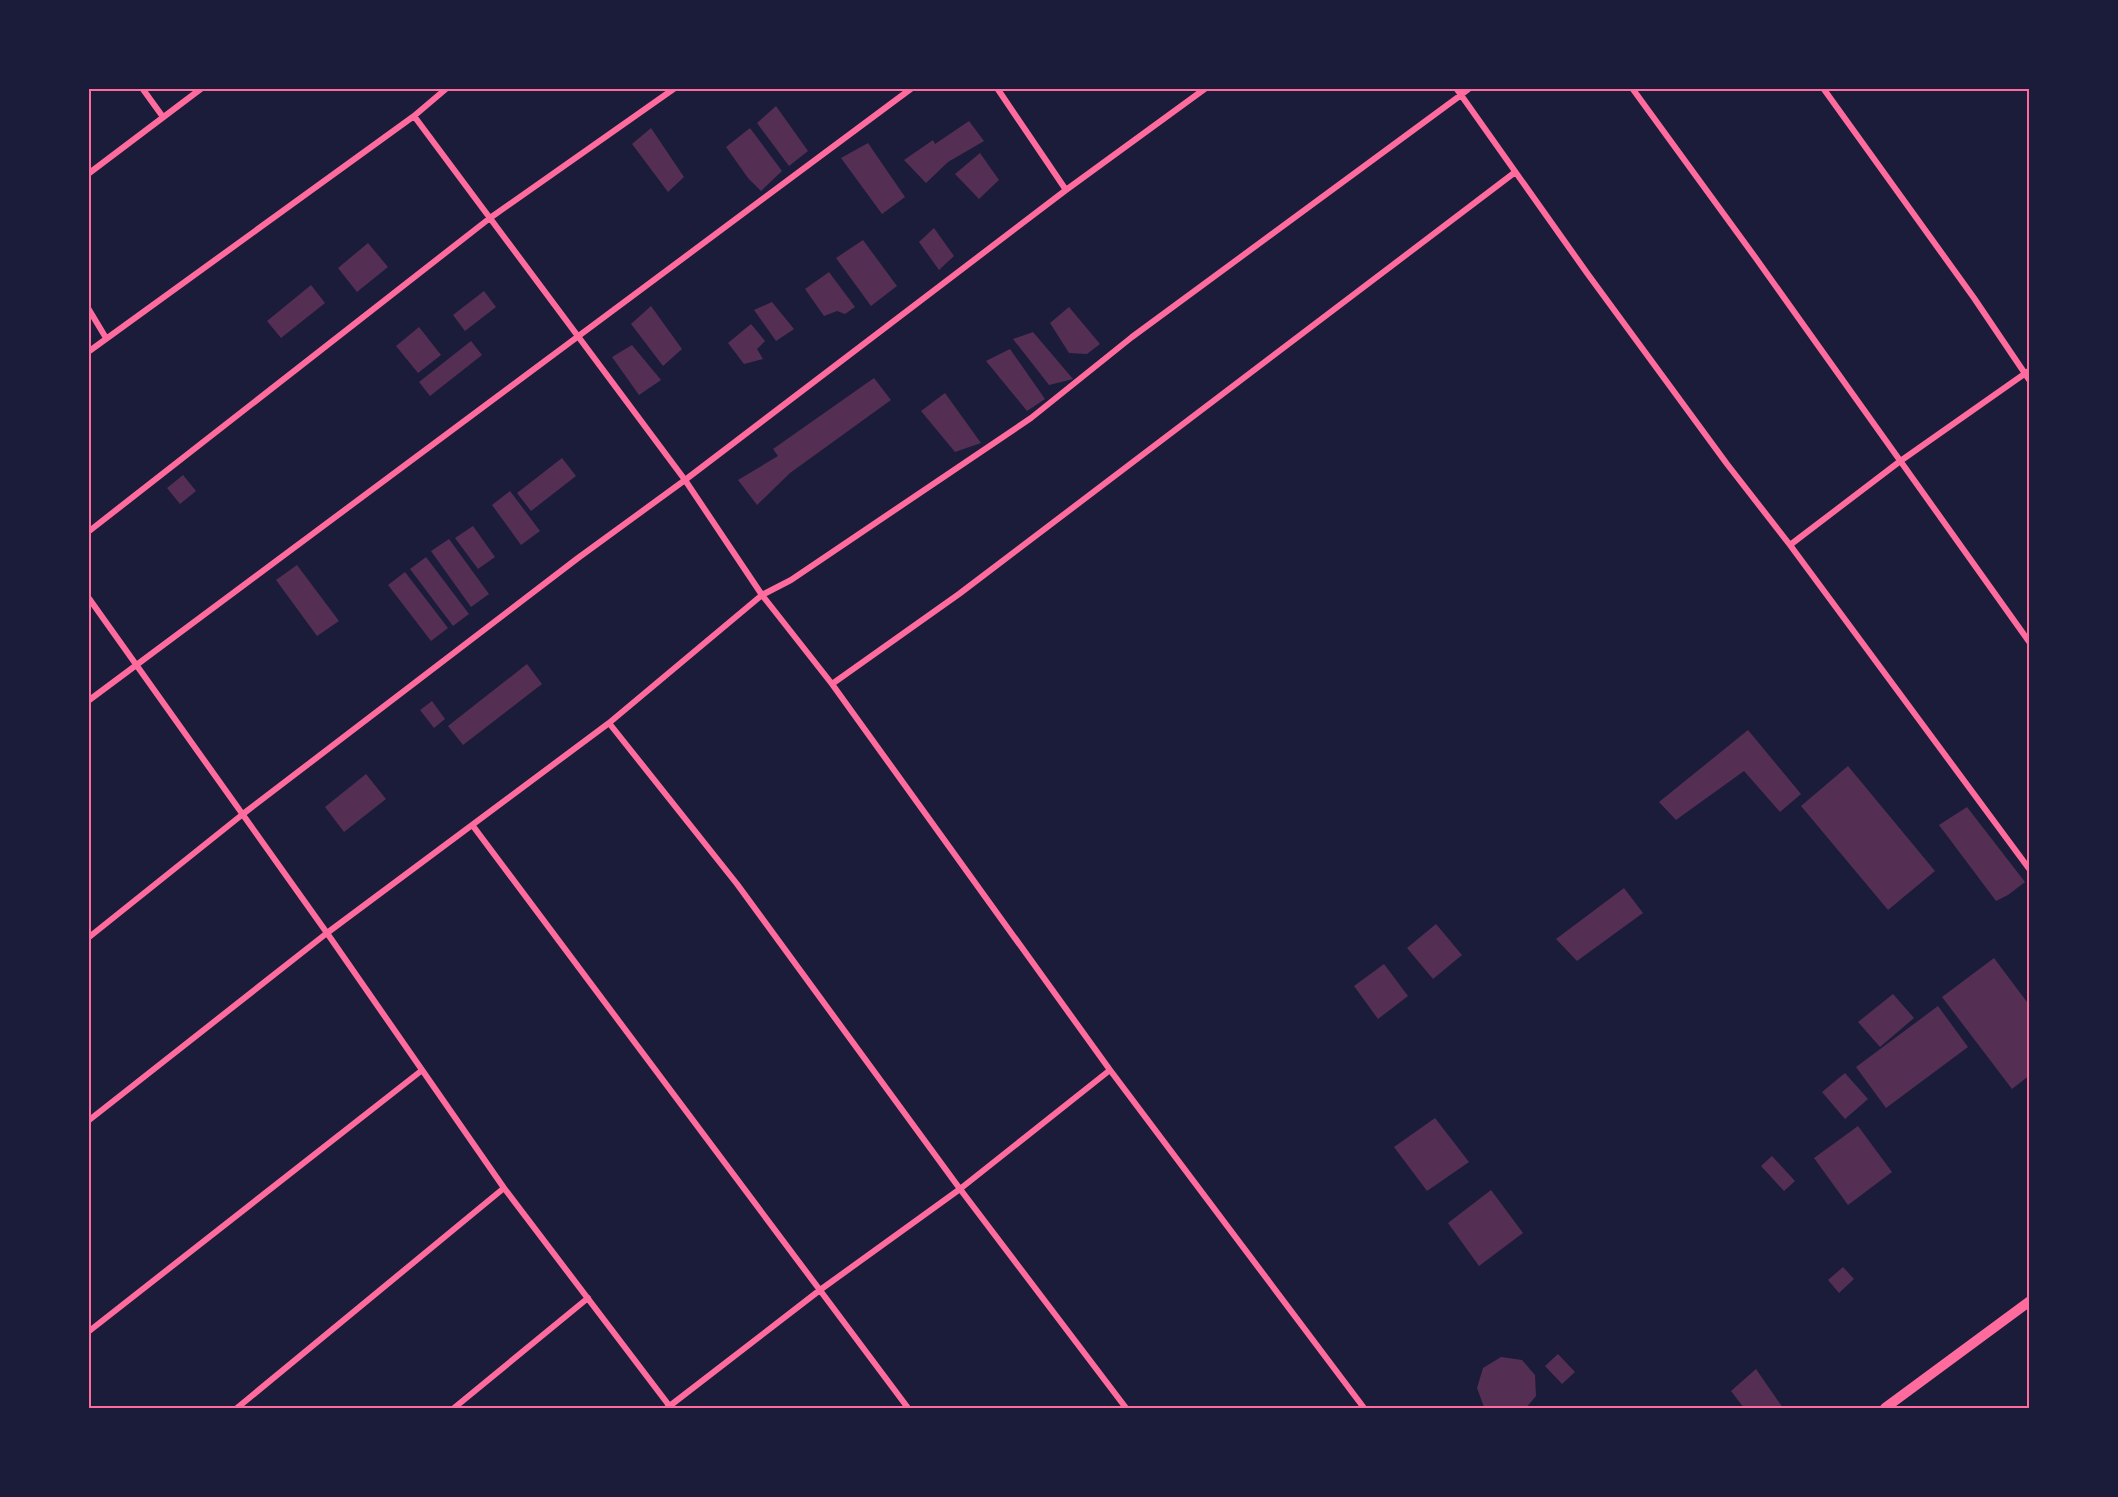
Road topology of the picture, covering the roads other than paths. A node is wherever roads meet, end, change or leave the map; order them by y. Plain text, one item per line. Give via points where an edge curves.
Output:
1 (142, 88) edge
2 (202, 88) edge
3 (447, 88) edge
4 (675, 88) edge
5 (912, 88) edge
6 (997, 88) edge
7 (1206, 88) edge
8 (1456, 88) edge
9 (1470, 88) edge
10 (1632, 88) edge
11 (1823, 88) edge
12 (1461, 95) junction
13 (414, 116) junction
14 (163, 117) junction
15 (1514, 173) junction
16 (88, 174) edge
17 (1066, 190) junction
18 (490, 218) junction
19 (88, 308) edge
20 (579, 336) junction
21 (106, 338) junction
22 (88, 352) edge
23 (2027, 372) edge
24 (2030, 381) edge
25 (1899, 462) junction
26 (686, 480) junction
27 (88, 532) edge
28 (1790, 545) junction
29 (762, 595) junction
30 (88, 597) edge
31 (2030, 643) edge
32 (137, 665) junction
33 (832, 684) junction
34 (88, 701) edge
35 (609, 723) junction
36 (243, 814) junction
37 (473, 826) junction
38 (2030, 870) edge
39 (327, 933) junction
40 (88, 938) edge
41 (1110, 1070) junction
42 (421, 1071) junction
43 (88, 1121) edge
44 (504, 1188) junction
45 (960, 1189) junction
46 (820, 1290) junction
47 (588, 1298) junction
48 (2030, 1301) edge
49 (88, 1332) edge
50 (237, 1408) edge
51 (454, 1408) edge
52 (669, 1408) edge
53 (908, 1408) edge
54 (1126, 1408) edge
55 (1364, 1408) edge
56 (1884, 1408) edge

1 - 14 street
2 - 14 street
3 - 13 street
4 - 18 street
5 - 20 street
6 - 17 street
7 - 17 street
8 - 12 street
9 - 12 street
10 - 25 street
11 - 23 street
12 - 15 street
12 - 29 street via 1132,337 1031,417 791,580
13 - 18 street
13 - 21 street
14 - 16 street
15 - 28 street
15 - 33 street via 969,587
17 - 26 street
18 - 20 street
18 - 27 street
19 - 21 street
20 - 26 street
20 - 32 street
21 - 22 street
23 - 24 street
23 - 25 street
25 - 28 street
25 - 31 street
26 - 29 street
26 - 36 street
28 - 38 street
29 - 33 street
29 - 35 street
30 - 32 street
32 - 34 street
32 - 36 street
33 - 41 street
35 - 37 street
35 - 45 street via 737,884
36 - 39 street
36 - 40 street
37 - 39 street
37 - 46 street
39 - 42 street
39 - 43 street
41 - 45 street
41 - 55 street
42 - 44 street
42 - 49 street
44 - 47 street
44 - 50 street
45 - 46 street
45 - 54 street
46 - 52 street
46 - 53 street
47 - 51 street
47 - 52 street
48 - 56 street

